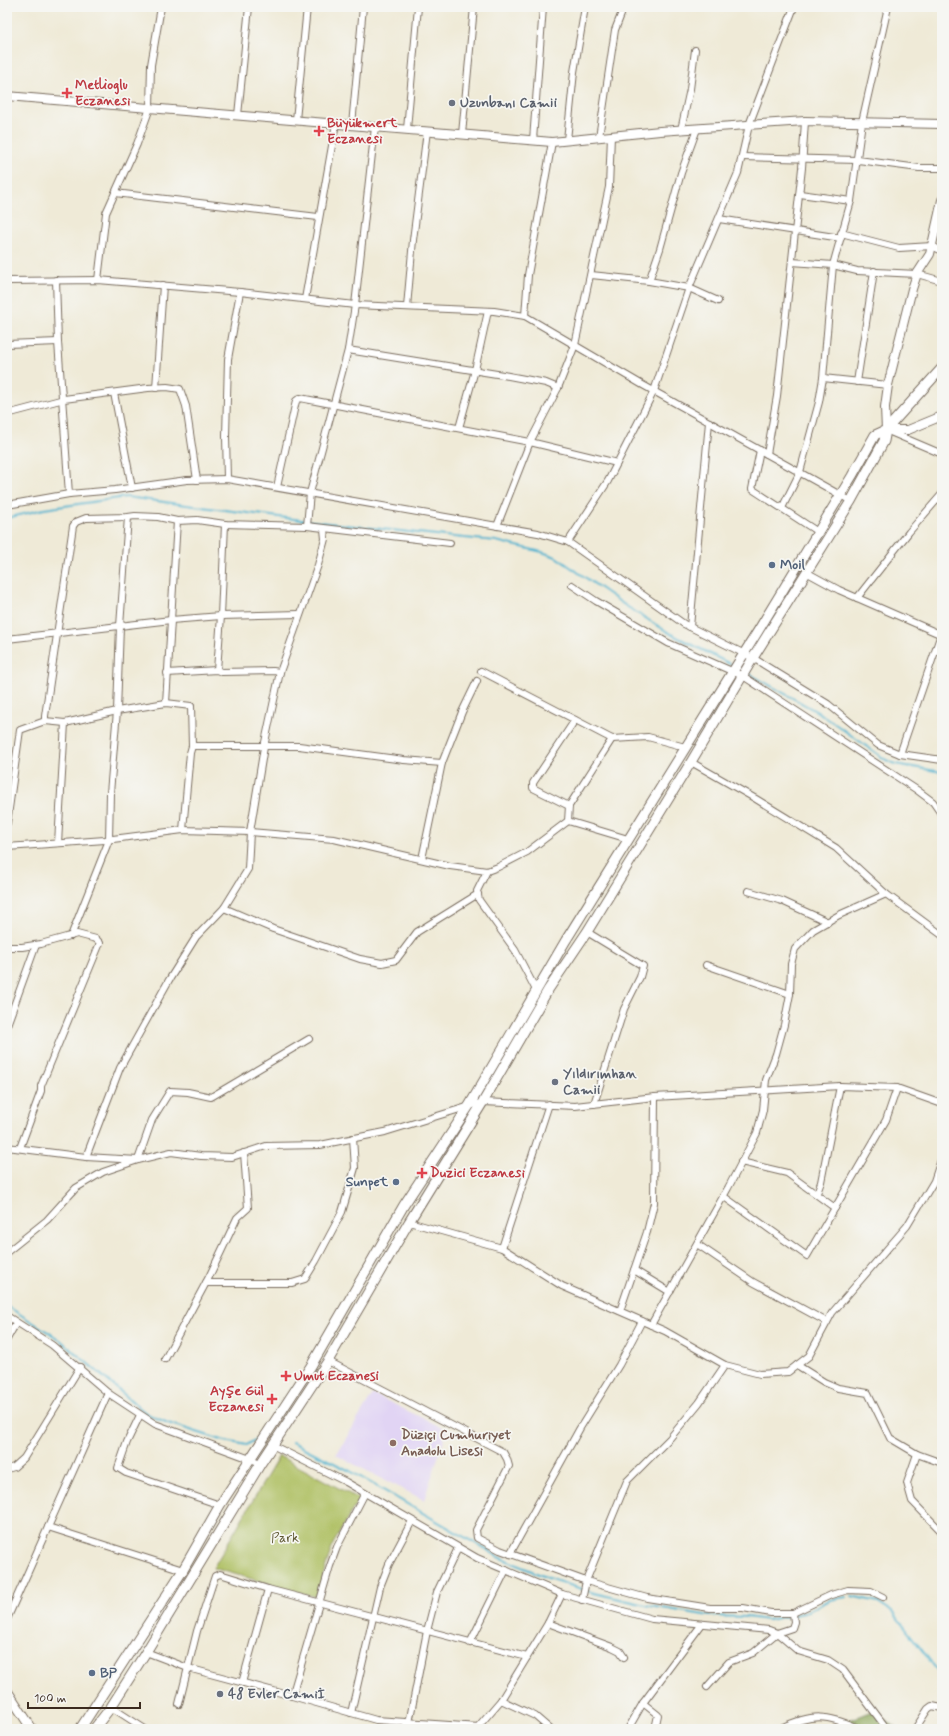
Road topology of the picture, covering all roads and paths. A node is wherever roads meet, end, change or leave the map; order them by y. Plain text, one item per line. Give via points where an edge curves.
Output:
1 (160, 7) edge
2 (249, 7) edge
3 (307, 7) edge
4 (363, 7) edge
5 (418, 7) edge
6 (474, 7) edge
7 (543, 7) edge
8 (585, 7) edge
9 (624, 7) edge
10 (794, 7) edge
11 (888, 7) edge
12 (695, 50) dead end
13 (7, 96) edge
14 (150, 108) junction
15 (238, 115) junction
16 (296, 120) junction
17 (805, 121) junction
18 (862, 122) junction
19 (336, 123) junction
20 (942, 124) edge
21 (352, 125) junction
22 (749, 125) junction
23 (375, 127) junction
24 (408, 129) junction
25 (697, 129) junction
26 (681, 130) junction
27 (427, 131) junction
28 (462, 134) junction
29 (611, 136) junction
30 (599, 137) junction
31 (533, 140) junction
32 (567, 140) junction
33 (552, 142) junction
34 (742, 156) junction
35 (803, 159) junction
36 (858, 160) junction
37 (942, 168) edge
38 (115, 193) junction
39 (800, 194) junction
40 (942, 200) edge
41 (851, 201) junction
42 (318, 217) junction
43 (719, 219) junction
44 (796, 231) junction
45 (841, 236) junction
46 (932, 246) junction
47 (942, 252) edge
48 (792, 262) junction
49 (833, 266) junction
50 (874, 272) junction
51 (917, 274) junction
52 (591, 275) junction
53 (56, 280) junction
54 (98, 280) junction
55 (7, 281) edge
56 (649, 281) junction
57 (942, 281) edge
58 (163, 285) junction
59 (689, 288) junction
60 (240, 292) junction
61 (305, 299) junction
62 (718, 301) dead end
63 (355, 305) junction
64 (407, 307) junction
65 (488, 311) junction
66 (525, 316) junction
67 (58, 342) junction
68 (7, 344) edge
69 (575, 345) junction
70 (348, 350) junction
71 (942, 368) edge
72 (475, 370) junction
73 (823, 378) junction
74 (857, 382) junction
75 (888, 385) junction
76 (156, 388) junction
77 (558, 388) junction
78 (654, 391) junction
79 (114, 392) junction
80 (64, 399) junction
81 (333, 403) junction
82 (7, 414) edge
83 (942, 416) edge
84 (709, 422) junction
85 (459, 428) junction
86 (886, 430) junction
87 (530, 442) junction
88 (760, 450) junction
89 (767, 454) junction
90 (942, 454) edge
91 (617, 463) junction
92 (800, 472) junction
93 (227, 478) junction
94 (197, 480) junction
95 (278, 487) junction
96 (132, 488) junction
97 (310, 493) junction
98 (69, 494) junction
99 (942, 494) edge
100 (841, 495) junction
101 (850, 501) junction
102 (7, 505) edge
103 (782, 508) junction
104 (128, 517) junction
105 (177, 521) junction
106 (225, 524) junction
107 (307, 525) junction
108 (497, 526) junction
109 (324, 529) junction
110 (818, 532) junction
111 (568, 542) junction
112 (450, 544) dead end
113 (806, 572) junction
114 (572, 585) dead end
115 (857, 598) junction
116 (300, 614) junction
117 (222, 616) junction
118 (171, 620) junction
119 (120, 626) junction
120 (690, 627) junction
121 (57, 634) junction
122 (942, 635) edge
123 (7, 640) edge
124 (741, 657) junction
125 (747, 668) junction
126 (216, 670) junction
127 (733, 670) junction
128 (481, 671) dead end
129 (280, 672) junction
130 (167, 673) junction
131 (476, 681) dead end
132 (166, 703) junction
133 (116, 711) junction
134 (575, 720) junction
135 (45, 721) junction
136 (65, 724) junction
137 (612, 739) junction
138 (192, 746) junction
139 (264, 747) junction
140 (685, 747) junction
141 (900, 754) junction
142 (942, 760) edge
143 (691, 762) junction
144 (442, 763) junction
145 (569, 806) junction
146 (942, 815) edge
147 (568, 821) junction
148 (7, 823) edge
149 (183, 830) junction
150 (250, 832) junction
151 (628, 839) junction
152 (109, 840) junction
153 (58, 843) junction
154 (7, 847) edge
155 (422, 859) junction
156 (487, 871) junction
157 (748, 890) dead end
158 (478, 894) junction
159 (886, 894) junction
160 (224, 908) junction
161 (828, 922) junction
162 (587, 932) junction
163 (942, 935) edge
164 (71, 936) junction
165 (36, 945) junction
166 (7, 947) edge
167 (706, 965) dead end
168 (537, 992) junction
169 (790, 994) junction
170 (7, 1025) edge
171 (309, 1039) dead end
172 (840, 1086) junction
173 (897, 1088) junction
174 (766, 1091) junction
175 (655, 1097) junction
176 (483, 1102) junction
177 (549, 1104) junction
178 (594, 1104) junction
179 (942, 1104) edge
180 (469, 1106) junction
181 (352, 1138) junction
182 (7, 1147) edge
183 (20, 1148) junction
184 (244, 1153) junction
185 (86, 1156) junction
186 (942, 1156) edge
187 (138, 1160) junction
188 (741, 1162) junction
189 (941, 1164) edge
190 (817, 1193) junction
191 (723, 1196) junction
192 (835, 1208) junction
193 (409, 1222) junction
194 (697, 1244) junction
195 (502, 1248) junction
196 (7, 1252) edge
197 (634, 1270) junction
198 (206, 1283) junction
199 (670, 1292) junction
200 (620, 1311) junction
201 (7, 1316) edge
202 (642, 1321) junction
203 (827, 1322) junction
204 (16, 1323) junction
205 (651, 1325) junction
206 (7, 1339) edge
207 (165, 1359) dead end
208 (328, 1362) junction
209 (725, 1365) junction
210 (797, 1365) junction
211 (80, 1367) junction
212 (108, 1392) junction
213 (140, 1415) junction
214 (272, 1446) junction
215 (917, 1454) junction
216 (250, 1459) junction
217 (261, 1463) junction
218 (942, 1463) edge
219 (7, 1469) edge
220 (365, 1493) junction
221 (220, 1505) junction
222 (412, 1521) junction
223 (48, 1527) junction
224 (942, 1532) edge
225 (458, 1548) junction
226 (510, 1554) junction
227 (183, 1570) junction
228 (506, 1570) junction
229 (586, 1583) junction
230 (268, 1589) junction
231 (562, 1594) junction
232 (883, 1597) dead end
233 (582, 1600) junction
234 (320, 1602) junction
235 (794, 1615) junction
236 (373, 1617) junction
237 (7, 1619) edge
238 (548, 1623) junction
239 (702, 1624) junction
240 (427, 1631) junction
241 (777, 1633) junction
242 (470, 1643) junction
243 (146, 1652) junction
244 (527, 1657) junction
245 (624, 1657) dead end
246 (188, 1668) junction
247 (242, 1683) junction
248 (707, 1687) dead end
249 (7, 1691) edge
250 (292, 1696) junction
251 (501, 1700) junction
252 (643, 1703) junction
253 (178, 1704) dead end
254 (111, 1707) junction
255 (942, 1708) edge
256 (351, 1713) junction
257 (409, 1723) junction
258 (479, 1728) edge
259 (32, 1729) edge
260 (80, 1729) edge
261 (94, 1729) edge
262 (145, 1729) edge
263 (550, 1729) edge
264 (628, 1729) edge
265 (655, 1729) edge
266 (779, 1729) edge
267 (860, 1729) edge
268 (887, 1729) edge
269 (915, 1729) edge

1 - 14 street via 151,65
2 - 15 street
3 - 16 street
4 - 21 street
5 - 24 street
6 - 28 street
7 - 31 street
8 - 32 street via 574,72
9 - 30 street via 615,30
10 - 22 street
11 - 18 street
12 - 26 street
13 - 14 street
14 - 15 street
14 - 38 street via 138,144
15 - 16 street
16 - 19 street
17 - 18 street
17 - 22 street
17 - 35 street
18 - 20 street
18 - 36 street
19 - 21 street
19 - 42 street
21 - 23 street
22 - 25 street
22 - 34 street
23 - 24 street
23 - 63 street
24 - 27 street
25 - 26 street
25 - 56 street via 681,172
26 - 29 street
27 - 28 street
27 - 64 street
28 - 31 street
29 - 30 street
29 - 52 street via 609,187
30 - 32 street
31 - 33 street
32 - 33 street
33 - 66 street via 528,275
34 - 35 street
34 - 43 street via 738,173
35 - 36 street
35 - 39 street
36 - 37 street via 920,168
36 - 41 street
38 - 42 street
38 - 54 street via 106,212
39 - 41 street
39 - 44 street
40 - 46 street
41 - 45 street
42 - 61 street
43 - 44 street
43 - 59 street
44 - 45 street
44 - 48 street
45 - 46 street via 899,248
45 - 49 street
46 - 47 street
46 - 51 street via 930,254
48 - 49 street
48 - 89 street via 777,396
49 - 50 street
49 - 73 street
50 - 51 street
50 - 74 street
51 - 57 street
51 - 75 street
52 - 56 street
52 - 69 street
53 - 54 street
53 - 55 street
53 - 67 street
54 - 58 street
56 - 59 street
58 - 60 street
58 - 76 street
59 - 62 street
59 - 78 street
60 - 61 street
60 - 93 street via 228,359
61 - 63 street
63 - 64 street
63 - 70 street
64 - 65 street
65 - 66 street
65 - 72 street
66 - 69 street
67 - 68 street
67 - 80 street
69 - 77 street
69 - 78 street
70 - 72 street
70 - 81 street
71 - 86 main road
72 - 77 street via 546,383
72 - 85 street
73 - 74 street
73 - 92 street
74 - 75 street
75 - 86 street via 885,407
76 - 79 street
76 - 94 street via 180,389 186,406
77 - 87 street
78 - 84 street
78 - 91 street
79 - 80 street
79 - 96 street
80 - 82 street
80 - 98 street
81 - 85 street
81 - 95 street via 300,398 296,401
81 - 97 street
83 - 86 street via 908,430
84 - 88 street
84 - 120 street
85 - 87 street
86 - 90 street
86 - 100 main road via 875,435
86 - 101 main road via 884,441
87 - 91 street
87 - 108 street
88 - 89 street
88 - 103 street via 752,489
89 - 92 street
91 - 111 street
92 - 100 street
92 - 103 street
93 - 94 street
93 - 95 street
94 - 96 street
95 - 97 street
96 - 98 street
97 - 107 street
97 - 108 street
98 - 102 street
99 - 115 street
100 - 101 street
100 - 110 main road
101 - 113 main road
103 - 110 street
104 - 105 street via 158,517
104 - 119 street
104 - 121 street via 86,518 73,526
105 - 106 street via 197,520
105 - 118 street
106 - 107 street
106 - 117 street
107 - 109 street
108 - 111 street via 538,533
109 - 112 street
109 - 116 street via 318,565
110 - 124 main road
111 - 120 street
113 - 115 street
113 - 125 main road
114 - 127 street via 668,643
115 - 122 street
116 - 117 street
116 - 129 street
117 - 118 street
117 - 126 street
118 - 119 street
118 - 130 street
119 - 121 street
119 - 133 street
120 - 124 street
121 - 123 street
121 - 135 street
122 - 141 street
124 - 125 street
124 - 127 main road
125 - 127 street
125 - 141 street via 828,704 878,745
125 - 143 main road
125 - 146 street via 933,802
126 - 129 street
126 - 130 street
127 - 140 main road
128 - 134 street
129 - 139 street
130 - 132 street
131 - 144 street
132 - 133 street
132 - 138 street via 191,706
133 - 136 street
133 - 152 street
134 - 137 street
134 - 145 street via 533,783 533,788
135 - 136 street
135 - 148 street via 20,730
136 - 153 street
137 - 140 street via 648,737
137 - 145 street
138 - 139 street
138 - 149 street
139 - 144 street via 299,746
139 - 150 street
140 - 151 main road
141 - 142 street
143 - 159 street via 836,848
143 - 162 main road
144 - 155 street
145 - 147 street
147 - 151 street
147 - 156 street via 527,852
149 - 150 street
149 - 152 street
150 - 155 street via 334,839
150 - 160 street via 248,869
151 - 168 main road
152 - 153 street
152 - 164 street
153 - 154 street
155 - 156 street
156 - 158 street via 477,891
157 - 161 street via 782,901
158 - 160 street via 417,932 396,960 382,963 360,959 273,929
158 - 168 street via 478,900 515,950
159 - 161 street
159 - 163 street
160 - 185 street via 196,937 120,1068
161 - 169 street via 813,930 795,949 791,964
162 - 176 main road via 548,990
162 - 178 street via 643,966 624,1009
164 - 165 street
164 - 183 street via 78,934 96,938 100,943 41,1086
165 - 166 street
165 - 170 street
167 - 169 street
168 - 180 main road
169 - 174 street via 778,1047 766,1080
171 - 187 street via 211,1097 170,1091 152,1120
172 - 173 street
172 - 174 street
172 - 190 street
173 - 179 street
173 - 192 street via 886,1120
174 - 175 street
174 - 188 street via 756,1133
175 - 178 street
175 - 197 street via 654,1203
176 - 177 street
176 - 180 street
176 - 193 main road
177 - 178 street
177 - 195 street
180 - 181 street via 385,1132
180 - 216 main road via 404,1205 311,1366
181 - 184 street via 320,1145 266,1146
181 - 198 street via 355,1168 342,1212 305,1279 292,1283
182 - 183 street
183 - 185 street
184 - 187 street via 232,1157 171,1152
184 - 198 street via 248,1208 237,1218
185 - 187 street
186 - 189 street
187 - 196 street via 104,1172 76,1188 47,1220
188 - 190 street via 787,1173
188 - 191 street
189 - 203 street via 934,1181 907,1226
190 - 192 street
191 - 192 street via 807,1256
191 - 194 street
193 - 195 street
193 - 208 main road
194 - 199 street
194 - 203 street via 753,1282
195 - 200 street via 562,1286
197 - 199 street
197 - 200 street
198 - 207 street
199 - 205 street
200 - 202 street
201 - 204 street
202 - 205 street
202 - 226 street via 619,1366 580,1428
203 - 210 street via 809,1356
204 - 206 street
204 - 211 street via 52,1345
205 - 209 street
208 - 214 main road
208 - 226 street via 503,1452 509,1466 476,1530 477,1538
209 - 210 street via 760,1374 788,1372
209 - 229 street via 699,1403 670,1438 627,1481
210 - 215 street via 838,1388 868,1393 890,1438
211 - 212 street
211 - 219 street via 24,1458 14,1467
212 - 213 street
212 - 223 street
213 - 216 street via 155,1424
213 - 221 street via 118,1468
214 - 217 main road
214 - 220 street
215 - 218 street
215 - 224 street via 907,1483 912,1501
216 - 217 street
216 - 221 main road
217 - 243 main road
220 - 222 street
220 - 234 street via 337,1547
221 - 227 main road
222 - 225 street
222 - 236 street via 389,1564
223 - 227 street
223 - 237 street
225 - 228 street
225 - 240 street via 437,1592
226 - 229 street
227 - 260 main road
228 - 231 street
228 - 242 street
229 - 233 street
229 - 235 street via 647,1598 710,1608 743,1608
230 - 234 street
230 - 246 street via 220,1574 215,1576
230 - 247 street
231 - 233 street
231 - 238 street
232 - 235 street via 871,1591 848,1590 831,1595
233 - 239 street via 652,1619
234 - 236 street
234 - 250 street
235 - 241 street via 792,1628
236 - 240 street
236 - 256 street
238 - 244 street
238 - 245 street via 612,1646
239 - 241 street via 769,1630
239 - 252 street
240 - 242 street
240 - 257 street
241 - 248 street via 753,1653 729,1662
241 - 268 street via 798,1651 828,1660 843,1670
242 - 244 street
243 - 246 street
243 - 254 main road
244 - 251 street
246 - 247 street
246 - 253 street
247 - 250 street
249 - 259 main road
250 - 256 street
251 - 258 street
251 - 263 street via 535,1716
252 - 264 street
252 - 265 street via 658,1715
254 - 261 main road
254 - 262 street
255 - 269 street via 932,1706
256 - 257 street via 376,1720
257 - 258 street
266 - 267 street via 798,1720 818,1717 840,1720

